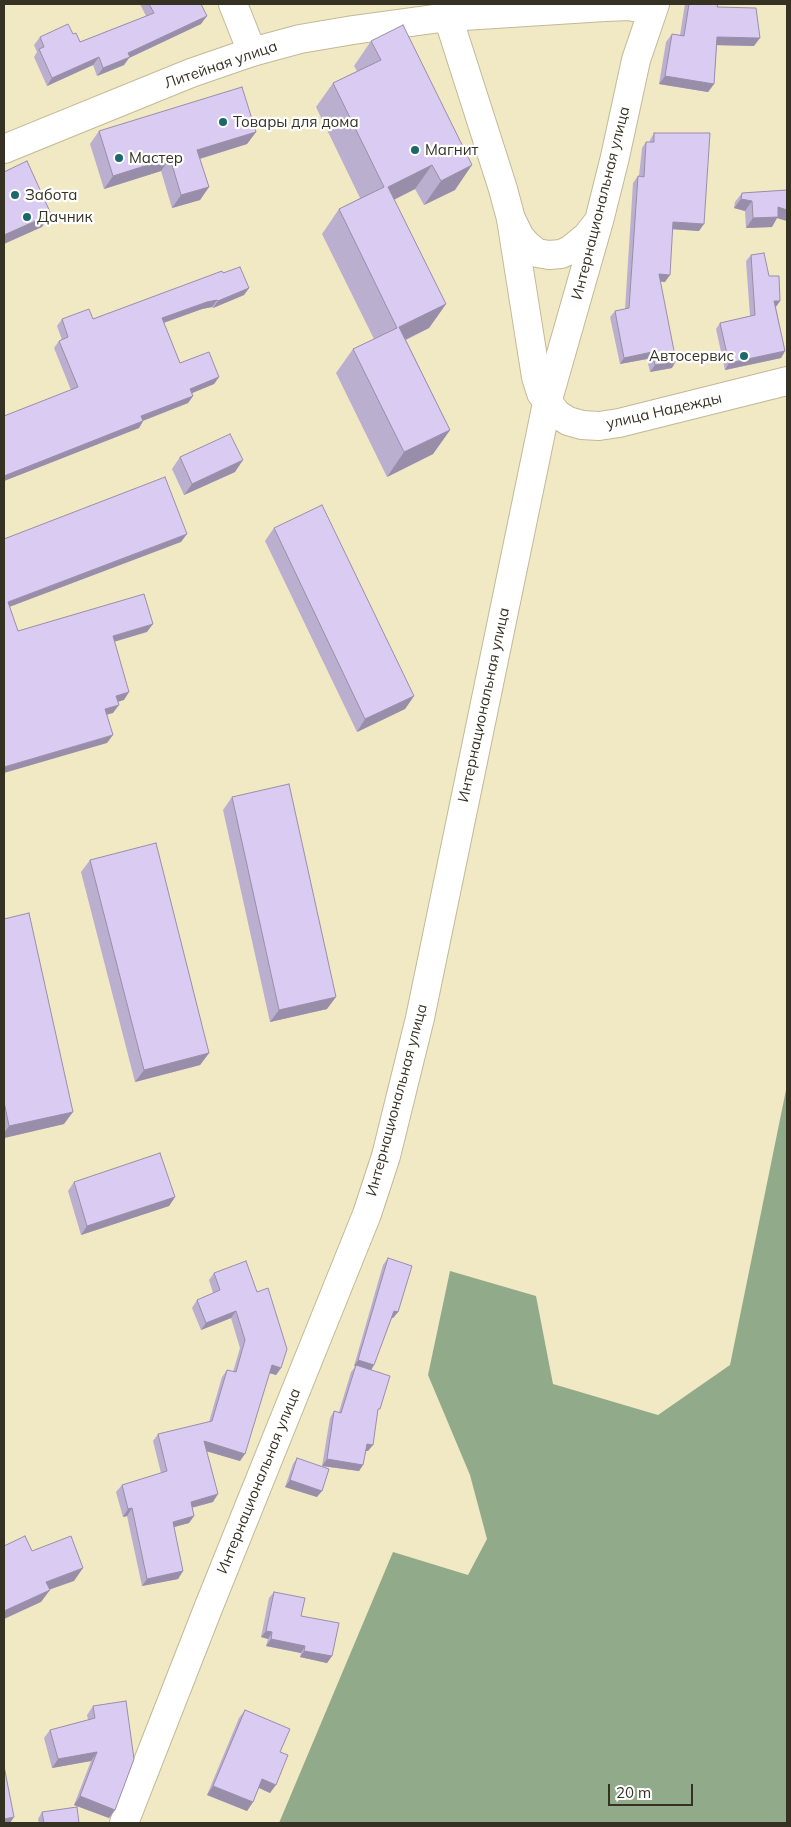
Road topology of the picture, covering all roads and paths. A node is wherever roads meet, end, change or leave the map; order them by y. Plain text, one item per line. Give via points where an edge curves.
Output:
1 (233, 4) edge
2 (654, 7) edge
3 (448, 11) edge
4 (252, 52) junction
5 (4, 149) edge
6 (511, 219) junction
7 (599, 221) junction
8 (787, 382) edge
9 (547, 403) junction
10 (124, 1823) edge

1 - 4 street
2 - 3 street, Литейная улица
2 - 7 street, Интернациональная улица via 636,60
3 - 4 street, Литейная улица
3 - 6 street
4 - 5 street, Литейная улица via 191,73
6 - 7 street via 527,245 536,253 549,255 561,254 578,244
6 - 9 street via 532,358 541,393
7 - 9 street, Интернациональная улица
8 - 9 street, улица Надежды via 599,426 568,421
9 - 10 street, Интернациональная улица via 420,1018 386,1156 367,1214

